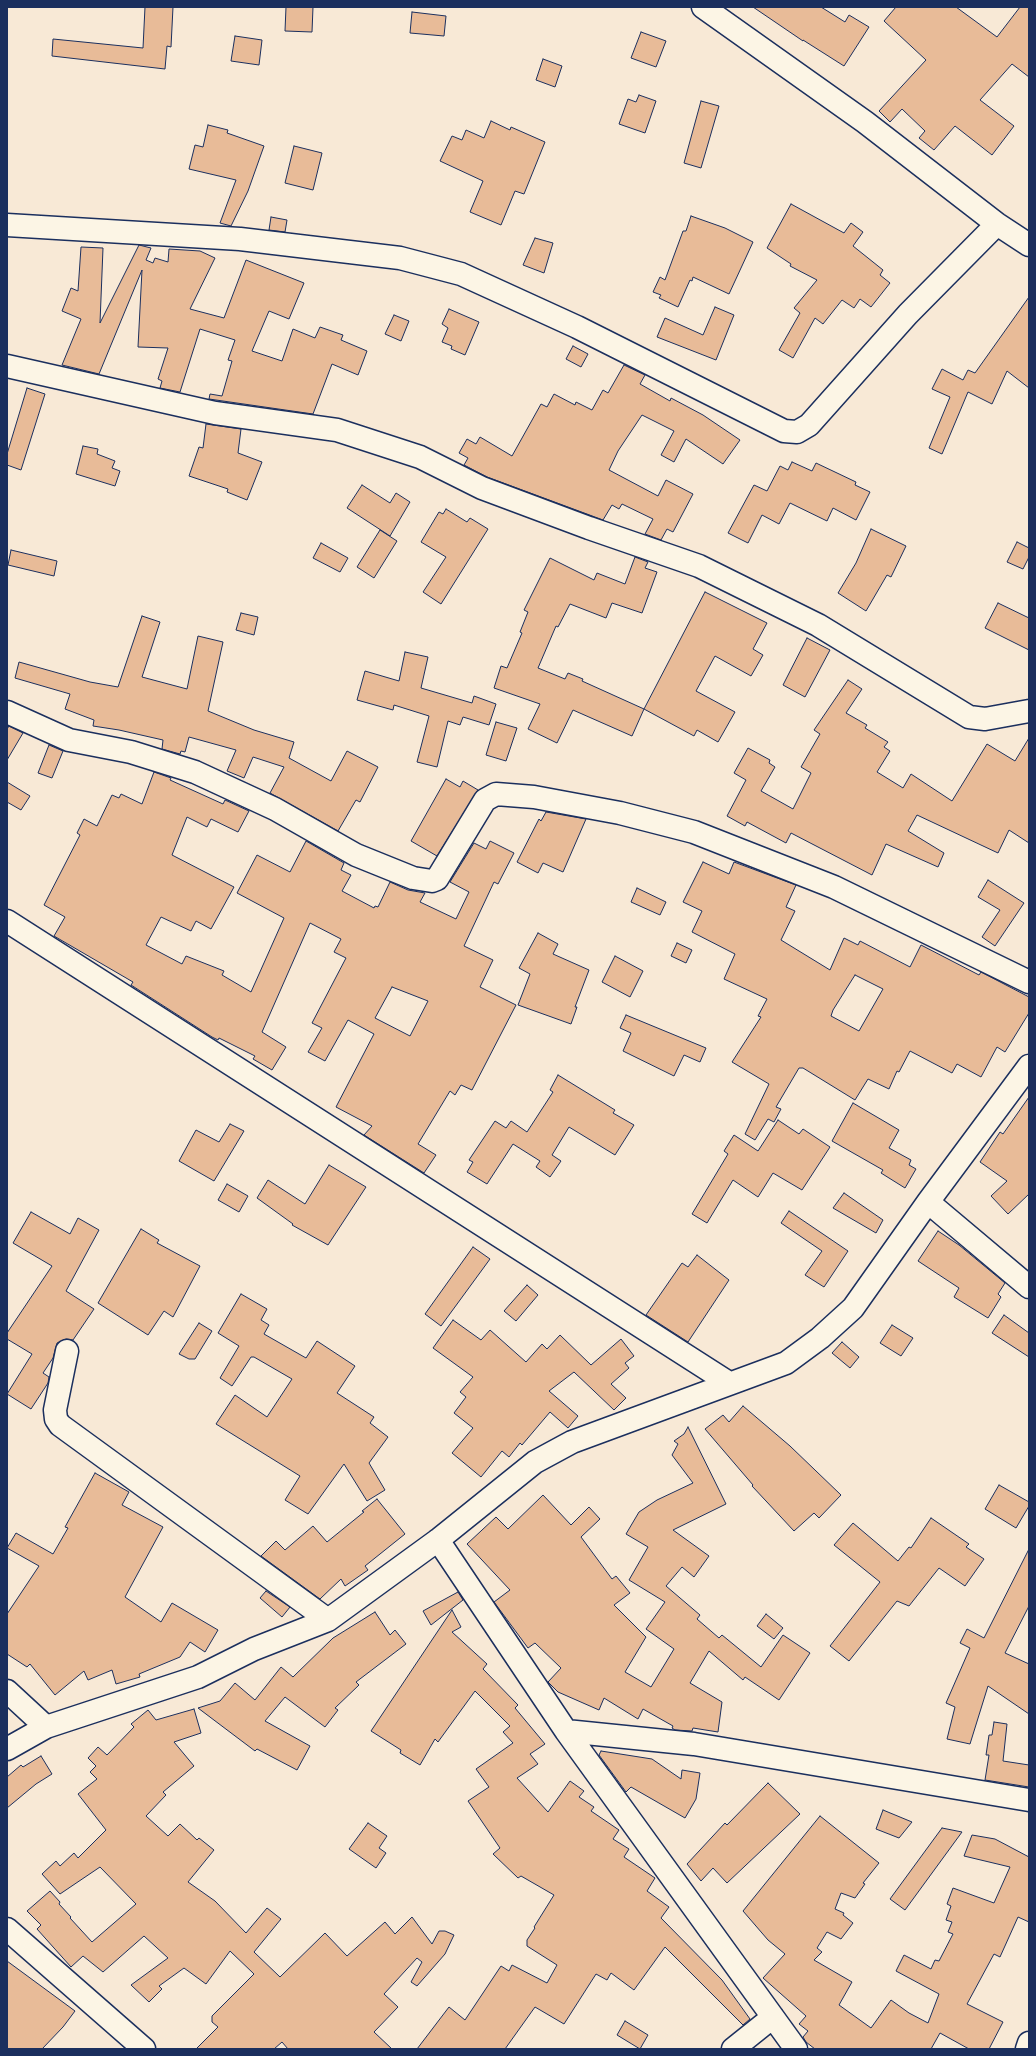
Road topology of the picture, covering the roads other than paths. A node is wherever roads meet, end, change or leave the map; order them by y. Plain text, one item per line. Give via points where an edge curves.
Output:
1 (703, 7) edge
2 (997, 224) junction
3 (7, 225) edge
4 (1029, 245) edge
5 (7, 366) edge
6 (1029, 711) edge
7 (7, 712) edge
8 (7, 921) edge
9 (1029, 982) edge
10 (1026, 1076) edge
11 (928, 1202) junction
12 (1029, 1287) edge
13 (67, 1351) dead end
14 (729, 1383) junction
15 (438, 1540) junction
16 (328, 1620) junction
17 (7, 1691) edge
18 (46, 1727) junction
19 (566, 1731) junction
20 (7, 1749) edge
21 (1029, 1800) edge
22 (7, 1929) edge
23 (774, 2017) junction
24 (1029, 2043) edge
25 (144, 2049) edge
26 (733, 2049) edge
27 (796, 2049) edge
28 (1027, 2049) edge

1 - 2 street via 865,122
2 - 3 street via 908,314 809,425 797,432 784,431 577,327 461,274 400,258 240,239
2 - 4 street
5 - 6 street via 215,414 337,430 420,457 482,488 699,566 818,625 969,717 985,719
7 - 9 street via 69,740 131,752 195,772 275,809 356,855 413,878 432,882 441,874 485,800 496,794 620,813 694,832 834,887
8 - 14 street
10 - 11 street
11 - 12 street
11 - 14 street via 853,1308 820,1338 786,1363
13 - 16 street via 55,1410 60,1425
14 - 15 street via 572,1442 535,1462
15 - 16 street
15 - 19 street
16 - 18 street via 254,1649 198,1677
17 - 18 street
18 - 20 street
19 - 21 street via 694,1744
19 - 23 street
22 - 25 street
23 - 26 street
23 - 27 street
24 - 28 street

